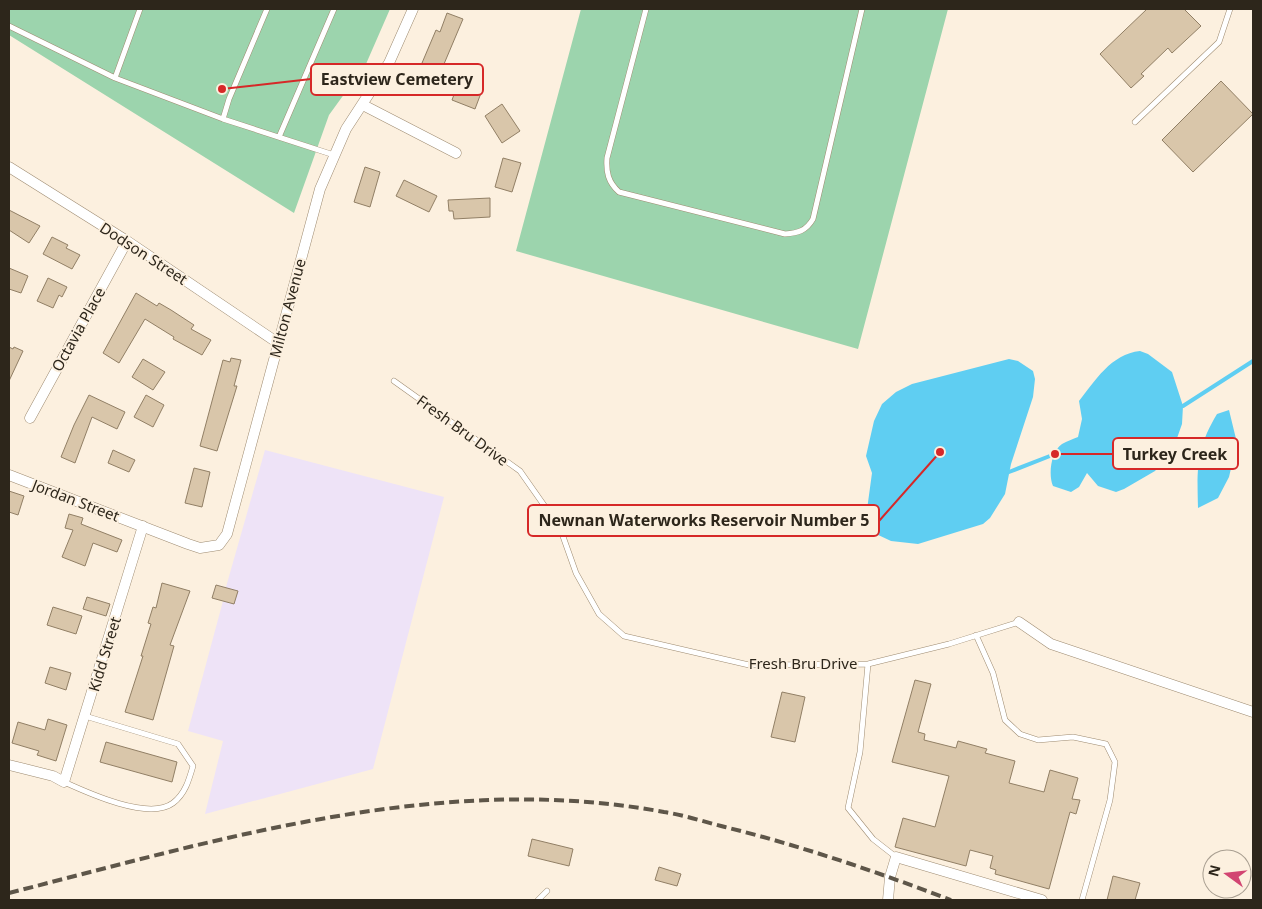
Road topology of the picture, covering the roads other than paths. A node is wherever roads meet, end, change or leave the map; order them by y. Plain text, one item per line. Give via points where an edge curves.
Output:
1 (140, 9) edge
2 (267, 9) edge
3 (334, 9) edge
4 (413, 9) edge
5 (646, 9) edge
6 (862, 9) edge
7 (1230, 9) edge
8 (9, 26) edge
9 (115, 78) junction
10 (363, 105) junction
11 (223, 119) junction
12 (1135, 122) dead end
13 (279, 137) junction
14 (456, 153) dead end
15 (334, 155) junction
16 (9, 167) edge
17 (126, 241) junction
18 (278, 343) junction
19 (394, 381) dead end
20 (30, 418) dead end
21 (9, 474) edge
22 (143, 526) junction
23 (1019, 622) joint
24 (976, 636) junction
25 (868, 664) junction
26 (1253, 712) edge
27 (85, 716) junction
28 (9, 766) edge
29 (64, 782) junction
30 (896, 857) junction
31 (547, 891) dead end
32 (538, 900) edge
33 (888, 900) edge
34 (1042, 900) edge
35 (1082, 900) edge

1 - 9 lane
2 - 11 lane
3 - 13 lane
4 - 10 street, Milton Avenue via 388,63
5 - 6 lane via 607,158 606,174 612,186 619,192 795,234 808,228 813,218
7 - 12 lane via 1219,42
8 - 9 lane
9 - 11 lane
10 - 14 street
10 - 15 street, Milton Avenue via 346,129
11 - 13 lane
13 - 15 lane
15 - 18 street, Milton Avenue via 320,189
16 - 17 street, Dodson Street
17 - 18 street, Dodson Street
17 - 20 street, Octavia Place
18 - 22 street, Milton Avenue via 226,534 219,545 200,548
19 - 25 lane, Fresh Bru Drive via 520,471 560,528 576,573 599,614 624,636 749,665
21 - 22 street, Jordan Street
22 - 27 street, Kidd Street
23 - 24 lane, Fresh Bru Drive
23 - 26 street, Fresh Bru Drive via 1050,644
24 - 25 lane, Fresh Bru Drive
24 - 35 lane via 993,673 1005,720 1020,734 1038,740 1073,737 1106,744 1115,762 1110,800
25 - 30 lane via 860,752 848,808 873,839
27 - 29 street, Kidd Street
27 - 29 lane via 178,744 193,766 187,786 172,804 144,808 101,799
28 - 29 street via 53,776
30 - 33 street
30 - 34 street
31 - 32 lane

